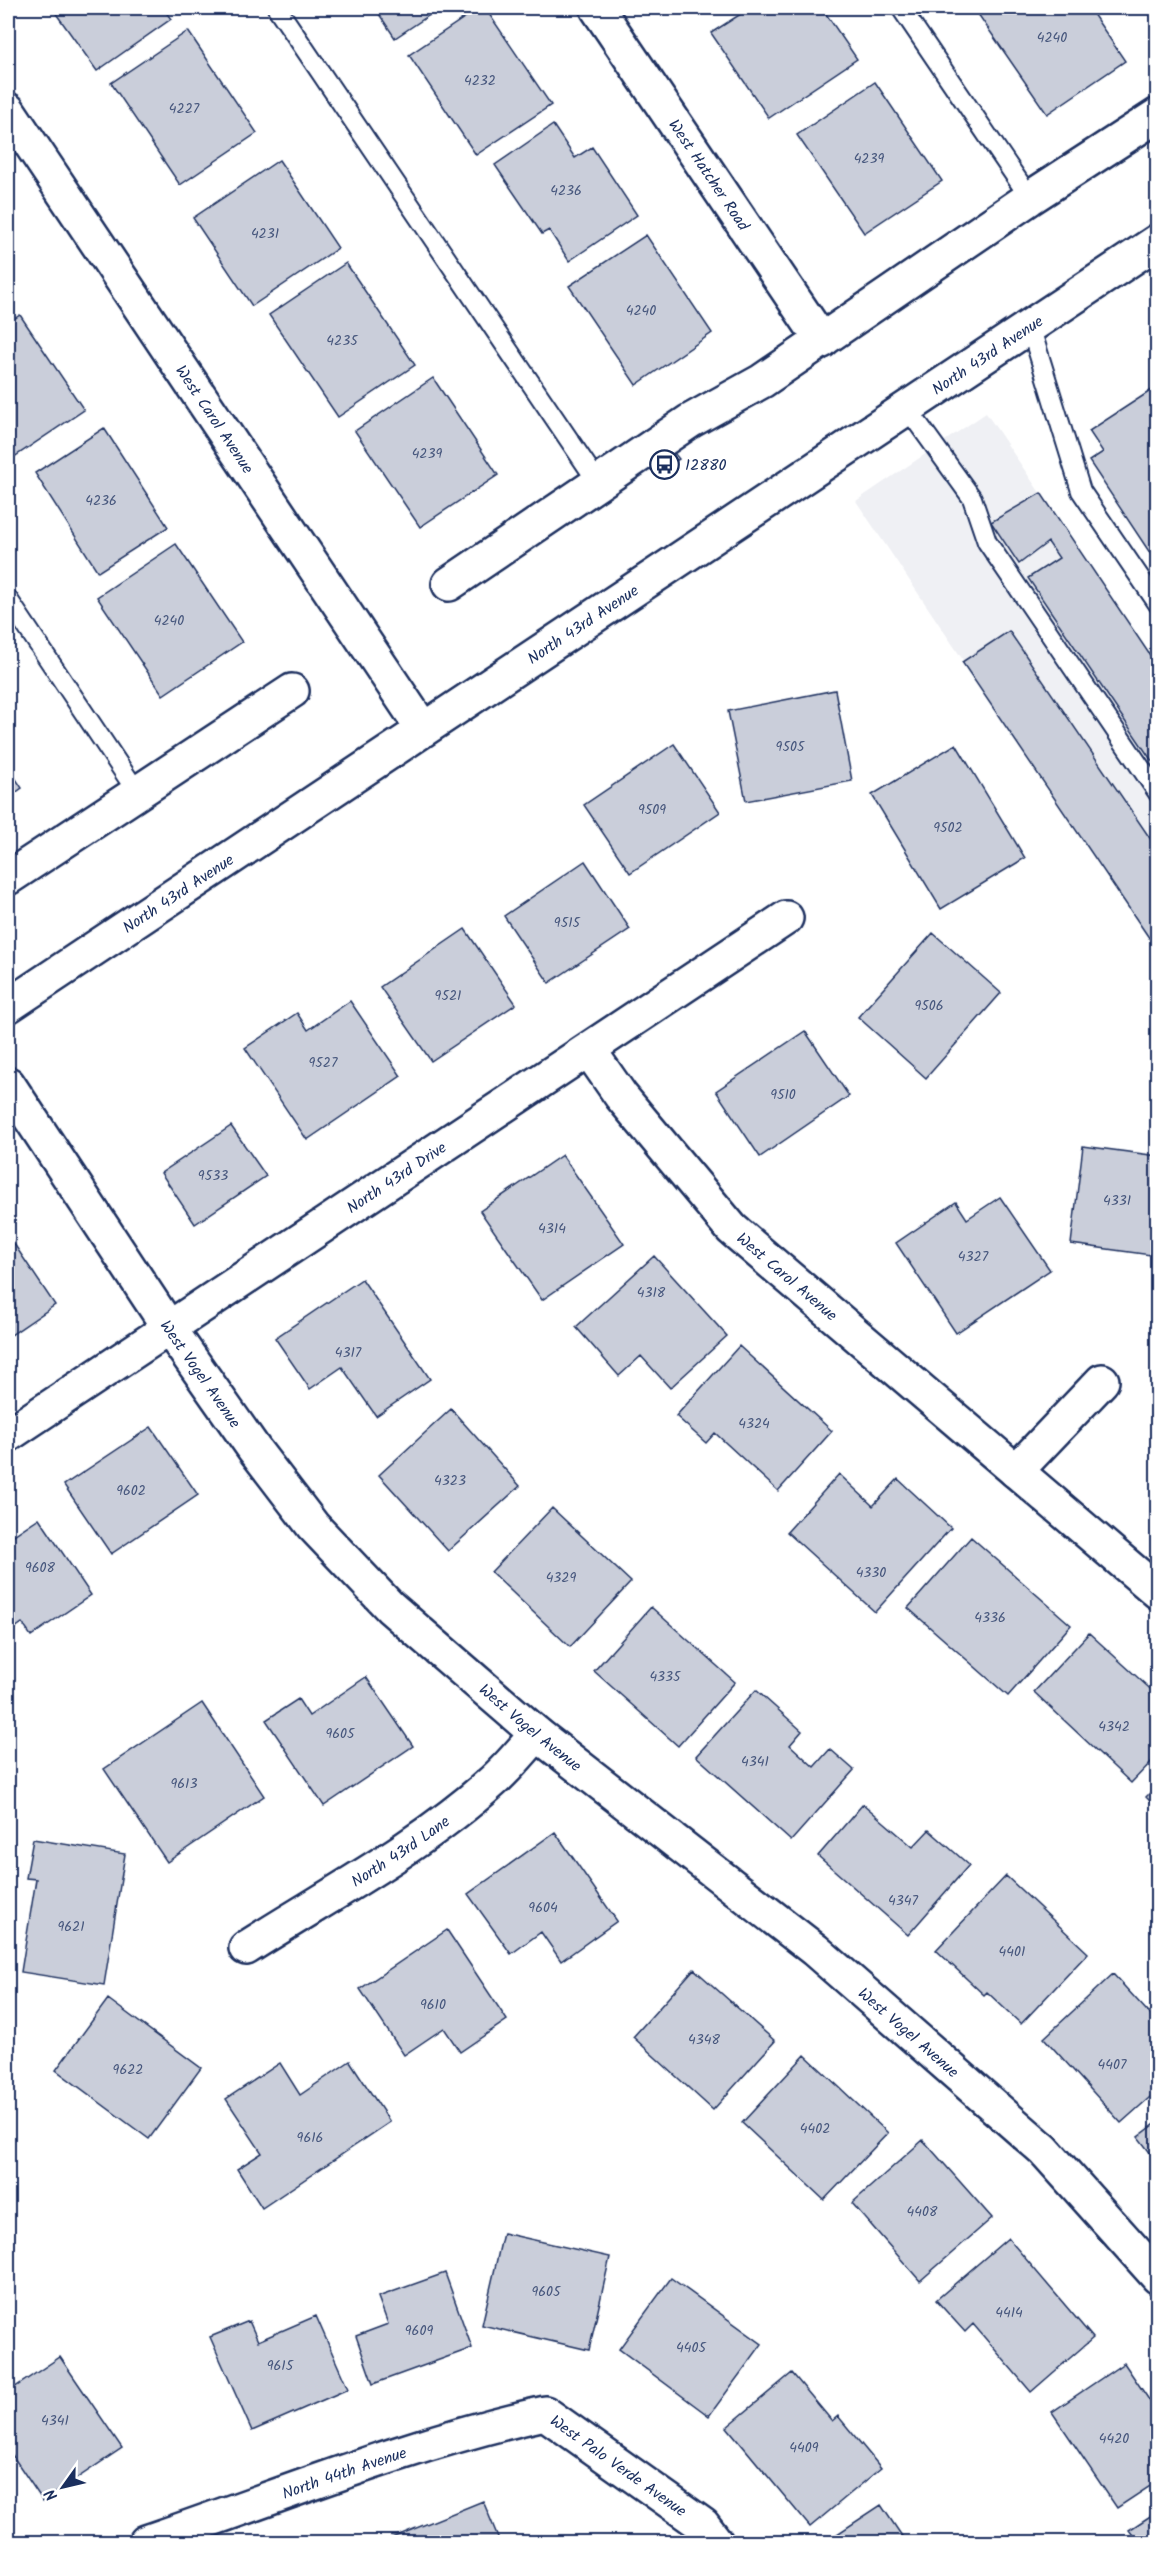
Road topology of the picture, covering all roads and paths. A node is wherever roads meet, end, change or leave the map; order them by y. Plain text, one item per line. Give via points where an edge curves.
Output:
1 (277, 8) edge
2 (597, 8) edge
3 (901, 8) edge
4 (8, 110) edge
5 (1158, 115) edge
6 (1030, 198) junction
7 (1158, 241) edge
8 (1030, 326) junction
9 (822, 341) junction
10 (906, 408) junction
11 (599, 484) junction
12 (449, 584) dead end
13 (8, 599) edge
14 (1158, 604) edge
15 (292, 691) dead end
16 (423, 729) junction
17 (137, 792) junction
18 (1158, 793) edge
19 (8, 878) edge
20 (786, 918) dead end
21 (8, 1006) edge
22 (589, 1050) junction
23 (8, 1084) edge
24 (169, 1328) junction
25 (1102, 1381) dead end
26 (8, 1435) edge
27 (1016, 1471) junction
28 (1158, 1592) edge
29 (537, 1734) junction
30 (246, 1948) dead end
31 (1158, 2277) edge
32 (545, 2414) joint
33 (146, 2542) edge
34 (717, 2542) edge

1 - 11 lane
2 - 9 street, West Hatcher Road
3 - 6 lane
4 - 16 street, West Carol Avenue
5 - 6 street
6 - 9 street
7 - 8 street, North 43rd Avenue
8 - 10 street, North 43rd Avenue
8 - 14 lane via 1081,491
9 - 11 street via 690,422
10 - 16 street, North 43rd Avenue
10 - 18 lane via 972,498 987,542
11 - 12 street
13 - 17 lane
15 - 17 street
16 - 21 street, North 43rd Avenue
17 - 19 street
20 - 22 street, North 43rd Drive
22 - 24 street, North 43rd Drive
22 - 27 street, West Carol Avenue via 621,1096 732,1229
23 - 24 street, West Vogel Avenue
24 - 26 street, North 43rd Drive
24 - 29 street, West Vogel Avenue via 313,1526 390,1607
25 - 27 street
27 - 28 street, West Carol Avenue
29 - 30 street, North 43rd Lane via 494,1780 453,1813
29 - 31 street, West Vogel Avenue via 814,1950 1044,2150
32 - 33 street, North 44th Avenue via 421,2446
32 - 34 street, West Palo Verde Avenue via 703,2525

